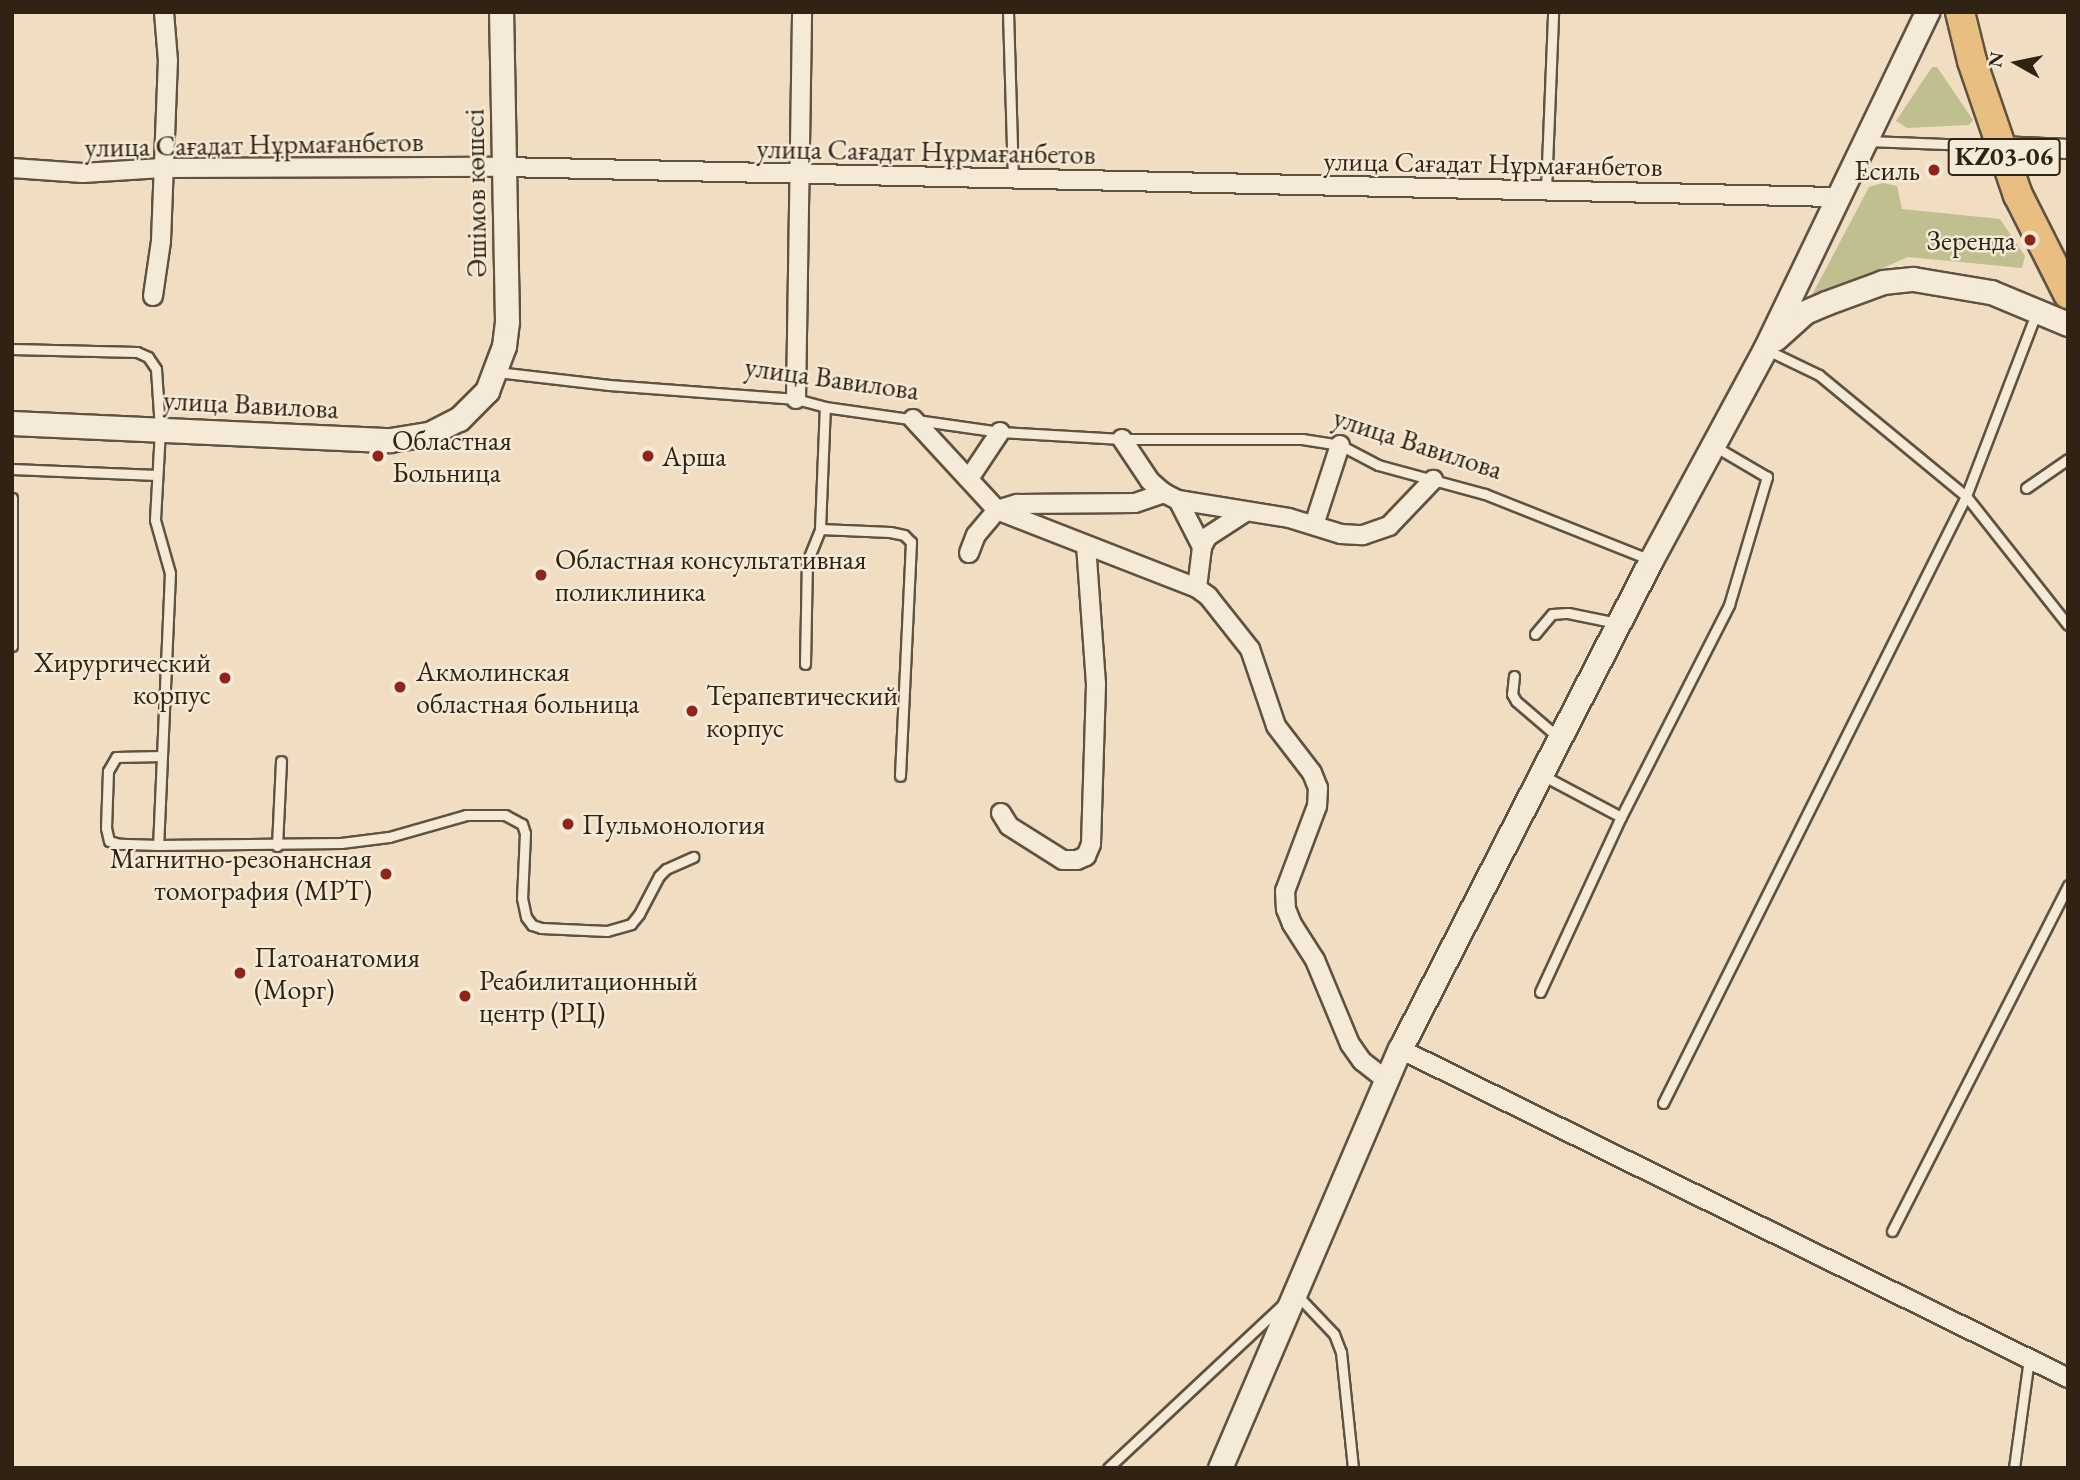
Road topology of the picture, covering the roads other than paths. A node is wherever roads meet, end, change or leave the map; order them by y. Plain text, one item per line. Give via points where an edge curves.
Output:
1 (164, 12) edge
2 (502, 12) edge
3 (802, 12) edge
4 (1008, 12) edge
5 (1553, 12) edge
6 (1960, 12) edge
7 (1921, 15) edge
8 (1868, 141) junction
9 (1999, 146) junction
10 (2068, 149) edge
11 (503, 167) junction
12 (12, 168) edge
13 (162, 168) junction
14 (801, 174) junction
15 (1013, 179) junction
16 (1546, 190) junction
17 (1839, 197) junction
18 (2068, 294) edge
19 (153, 296) dead end
20 (2038, 309) junction
21 (2068, 324) edge
22 (12, 349) edge
23 (1765, 349) junction
24 (496, 372) junction
25 (796, 399) junction
26 (825, 407) junction
27 (913, 419) junction
28 (12, 423) edge
29 (160, 430) junction
30 (1000, 432) junction
31 (1122, 439) junction
32 (1340, 445) junction
33 (1714, 446) junction
34 (2068, 459) edge
35 (12, 469) edge
36 (157, 475) junction
37 (970, 477) junction
38 (1433, 480) junction
39 (2026, 488) dead end
40 (1171, 496) junction
41 (1966, 496) junction
42 (12, 498) edge
43 (997, 509) junction
44 (1244, 513) junction
45 (1314, 525) junction
46 (820, 529) junction
47 (1086, 545) junction
48 (1202, 547) junction
49 (970, 553) dead end
50 (1651, 560) junction
51 (1197, 588) junction
52 (1618, 623) junction
53 (2068, 625) edge
54 (1535, 634) dead end
55 (12, 646) edge
56 (805, 664) dead end
57 (1514, 676) dead end
58 (1559, 738) junction
59 (162, 756) junction
60 (281, 761) dead end
61 (1541, 774) junction
62 (900, 776) dead end
63 (1001, 813) dead end
64 (1621, 817) junction
65 (158, 845) junction
66 (277, 846) junction
67 (693, 857) dead end
68 (2068, 885) edge
69 (1540, 992) dead end
70 (1400, 1049) junction
71 (1386, 1080) junction
72 (1663, 1103) dead end
73 (1892, 1231) dead end
74 (1295, 1293) junction
75 (2029, 1359) junction
76 (2068, 1378) edge
77 (1108, 1468) edge
78 (1220, 1468) edge
79 (1353, 1468) edge
80 (2014, 1468) edge

1 - 13 street via 168,61
2 - 11 street, Әшімов көшесі
3 - 14 street
4 - 15 lane
5 - 16 lane
6 - 9 main road, KZ03-06
7 - 8 street
8 - 9 lane
8 - 17 street
9 - 10 street
9 - 18 main road, KZ03-06 via 2039,243
11 - 13 street, улица Сағадат Нұрмағанбетов
11 - 14 street, улица Сағадат Нұрмағанбетов
11 - 24 street, Әшімов көшесі via 507,321
12 - 13 street, улица Сағадат Нұрмағанбетов via 83,173
13 - 19 street via 160,266
14 - 15 street, улица Сағадат Нұрмағанбетов
14 - 25 street
15 - 16 street, улица Сағадат Нұрмағанбетов
16 - 17 street, улица Сағадат Нұрмағанбетов
17 - 23 street
20 - 21 street
20 - 23 street via 1946,282 1882,282 1805,312
20 - 41 lane
22 - 29 lane via 142,353 156,369
23 - 33 street
23 - 41 lane via 1819,375
24 - 25 lane, улица Вавилова
24 - 29 street, улица Вавилова via 486,391 459,419 412,439
25 - 26 lane, улица Вавилова
26 - 27 lane, улица Вавилова
26 - 46 lane
27 - 30 lane, улица Вавилова
27 - 37 street
28 - 29 street, улица Вавилова
29 - 36 lane
30 - 31 lane, улица Вавилова
30 - 37 street
31 - 32 lane, улица Вавилова via 1302,439
31 - 40 street via 1150,481
32 - 38 lane, улица Вавилова via 1378,465
32 - 45 street
33 - 50 street
33 - 64 lane via 1767,477 1729,605
34 - 39 lane
35 - 36 lane
36 - 59 lane via 156,530 170,573
37 - 43 street
38 - 45 street via 1408,510 1376,531 1341,534
38 - 50 lane, улица Вавилова via 1485,494
40 - 43 street via 1135,503 1017,504
40 - 44 street
40 - 48 street
41 - 53 lane
41 - 72 lane
42 - 55 lane
43 - 47 street
43 - 49 street via 976,535
44 - 45 street
44 - 48 street via 1216,528
46 - 56 lane via 807,562
46 - 62 lane via 890,532 911,542
47 - 51 street
47 - 63 street via 1096,684 1091,844 1086,856 1063,860 1009,826
48 - 51 street
50 - 52 street
51 - 71 street via 1250,649 1276,726 1315,780 1317,806 1285,891 1286,909 1315,960 1350,1044
52 - 54 lane via 1552,614
52 - 58 street
57 - 58 lane via 1516,701
58 - 61 street
59 - 65 lane
59 - 65 lane via 117,757 108,771 109,841
60 - 66 lane
61 - 64 lane
61 - 70 street
64 - 69 lane
65 - 66 lane
66 - 67 lane via 389,837 466,815 505,815 522,824 525,833 522,898 533,925 607,931 631,924 659,876
68 - 73 lane
70 - 71 street
70 - 75 street
71 - 74 street
74 - 77 lane
74 - 78 street
74 - 79 lane via 1334,1334 1341,1352
75 - 76 street
75 - 80 lane

